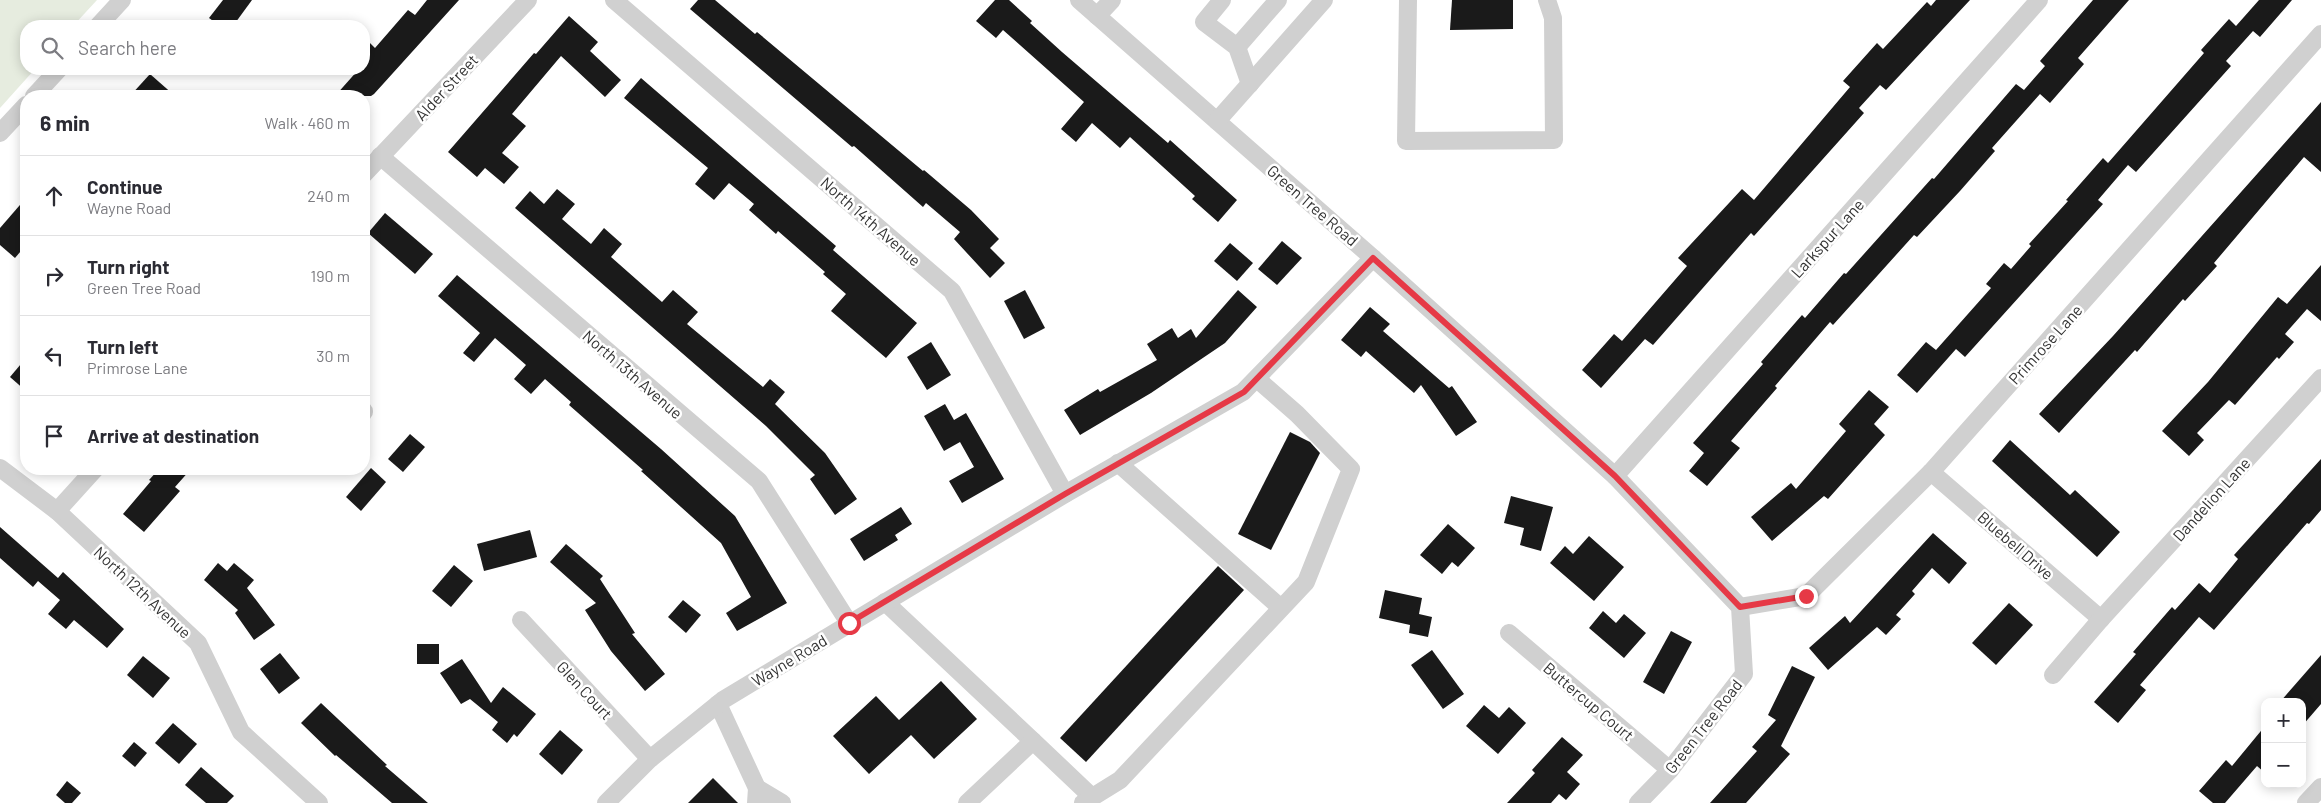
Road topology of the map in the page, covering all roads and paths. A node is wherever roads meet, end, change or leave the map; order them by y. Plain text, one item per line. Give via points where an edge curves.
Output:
1 (122, 0) edge
2 (528, 0) edge
3 (614, 0) edge
4 (1080, 0) edge
5 (1112, 0) edge
6 (1222, 0) edge
7 (1278, 0) edge
8 (1324, 0) edge
9 (1408, 0) edge
10 (1547, 0) edge
11 (2039, 0) edge
12 (1097, 16) junction
13 (104, 20) edge
14 (2321, 34) edge
15 (1237, 47) junction
16 (53, 75) edge
17 (1250, 84) junction
18 (40, 90) edge
19 (20, 111) edge
20 (1217, 121) junction
21 (0, 133) edge
22 (380, 156) junction
23 (370, 167) edge
24 (1373, 258) junction
25 (1257, 378) junction
26 (2321, 378) edge
27 (1118, 463) junction
28 (0, 468) edge
29 (1931, 472) junction
30 (90, 475) edge
31 (1615, 476) junction
32 (1065, 494) junction
33 (57, 511) junction
34 (886, 602) junction
35 (1740, 607) junction
36 (1281, 608) junction
37 (2101, 619) junction
38 (521, 620) dead end
39 (849, 623) junction
40 (1509, 634) dead end
41 (2053, 675) dead end
42 (718, 704) junction
43 (1033, 741) junction
44 (650, 759) junction
45 (1670, 770) junction
46 (2321, 787) edge
47 (757, 795) edge
48 (1088, 800) edge
49 (319, 803) edge
50 (606, 803) edge
51 (782, 803) edge
52 (968, 803) edge
53 (1638, 803) edge
54 (2306, 803) edge

1 - 13 street
2 - 22 street, Alder Street
3 - 32 street, North 14th Avenue via 952,291
4 - 12 street, Green Tree Road
5 - 12 street
6 - 15 street via 1204,22
7 - 15 street
8 - 17 street
9 - 10 street via 1406,141 1554,140 1553,18
11 - 31 street, Larkspur Lane
12 - 20 street, Green Tree Road
14 - 29 street, Primrose Lane
15 - 17 street
16 - 18 street
17 - 20 street
19 - 21 street
20 - 24 street, Green Tree Road
22 - 23 street, Alder Street
22 - 39 street, North 13th Avenue via 758,481
24 - 25 street, Wayne Road
24 - 31 street, Green Tree Road
25 - 27 street, Wayne Road via 1244,392
25 - 36 street via 1351,469 1306,582
26 - 37 street, Dandelion Lane
27 - 32 street, Wayne Road
27 - 36 street
28 - 33 street, North 12th Avenue
29 - 35 street, Primrose Lane via 1806,596
29 - 37 street, Bluebell Drive
30 - 33 street
31 - 35 street, Green Tree Road
32 - 34 street, Wayne Road
33 - 49 street, North 12th Avenue via 198,642 241,732
34 - 39 street, Wayne Road
34 - 43 street
35 - 45 street, Green Tree Road via 1744,674
36 - 48 street via 1120,780
37 - 41 street, Dandelion Lane
38 - 44 street, Glen Court
39 - 42 street, Wayne Road
40 - 45 street, Buttercup Court
42 - 44 street, Wayne Road
42 - 47 street
43 - 48 street
43 - 52 street
44 - 50 street, Wayne Road
45 - 53 street, Green Tree Road
46 - 54 street
47 - 51 street

